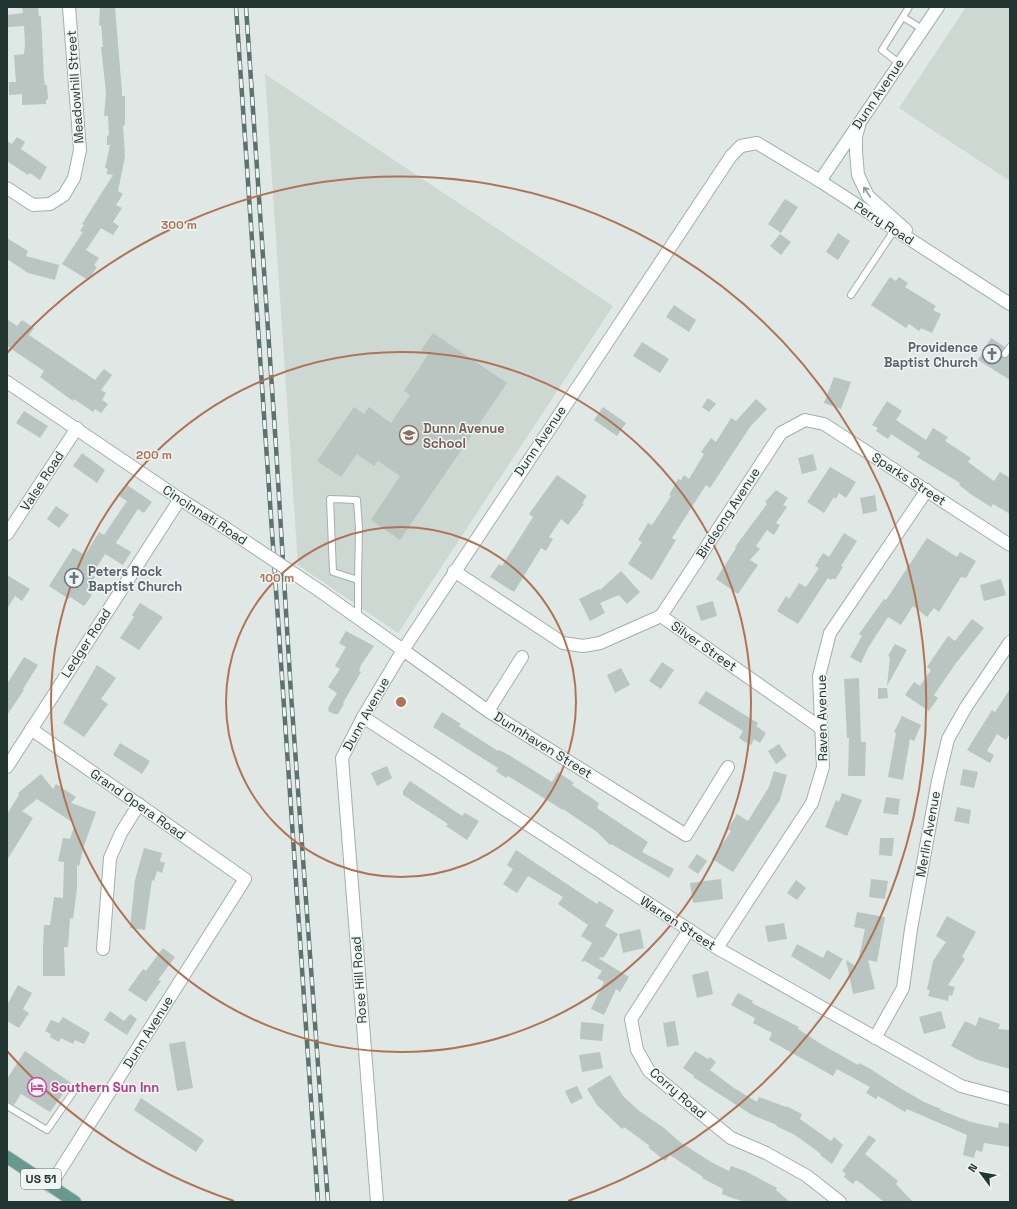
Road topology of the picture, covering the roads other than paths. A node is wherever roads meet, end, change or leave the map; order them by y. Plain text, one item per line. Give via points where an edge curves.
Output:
1 (69, 7) edge
2 (909, 7) edge
3 (938, 7) edge
4 (903, 17) junction
5 (922, 29) junction
6 (899, 63) junction
7 (861, 119) junction
8 (757, 144) joint
9 (820, 181) junction
10 (7, 188) edge
11 (895, 229) junction
12 (925, 249) junction
13 (850, 295) dead end
14 (1010, 304) edge
15 (1010, 347) edge
16 (1005, 354) dead end
17 (7, 382) edge
18 (804, 420) joint
19 (77, 428) junction
20 (927, 490) junction
21 (180, 499) junction
22 (7, 534) edge
23 (1010, 545) edge
24 (454, 571) junction
25 (358, 580) junction
26 (661, 616) junction
27 (358, 617) junction
28 (1010, 642) edge
29 (403, 650) junction
30 (522, 657) dead end
31 (488, 711) junction
32 (363, 717) junction
33 (821, 728) junction
34 (31, 729) junction
35 (342, 758) joint
36 (7, 767) edge
37 (728, 767) dead end
38 (139, 804) junction
39 (246, 879) joint
40 (689, 930) junction
41 (717, 948) junction
42 (103, 949) dead end
43 (875, 1038) junction
44 (74, 1091) dead end
45 (1010, 1098) edge
46 (7, 1106) edge
47 (7, 1156) edge
48 (50, 1186) junction
49 (75, 1202) edge
50 (377, 1202) edge
51 (840, 1202) edge

1 - 10 street, Meadowhill Street via 80,150 74,178 64,195 50,204 33,205
2 - 4 lane
3 - 5 street, Dunn Avenue
4 - 5 lane
4 - 6 lane via 882,50
5 - 6 street, Dunn Avenue
6 - 7 street, Dunn Avenue
7 - 9 street, Dunn Avenue
12 -> 7 street via 868,196 858,176 856,137
8 - 9 street, Perry Road
8 - 24 street, Dunn Avenue via 741,146 731,156
9 - 11 street, Perry Road
11 - 12 street, Perry Road
11 - 13 lane
12 - 14 street, Perry Road
15 - 16 lane
17 - 19 street, Cincinnati Road
18 - 20 street, Sparks Street via 824,424
18 - 26 street, Birdsong Avenue via 781,432
19 - 21 street, Cincinnati Road
19 - 22 street, Valse Road
20 - 23 street, Sparks Street
20 - 33 street, Raven Avenue via 830,633 819,676
21 - 27 street, Cincinnati Road, bridge
21 - 34 street, Ledger Road
24 - 26 street, Silver Street via 563,643 583,646 600,643
24 - 29 street, Dunn Avenue
25 - 25 lane via 357,500 330,499 333,572
25 - 27 lane
26 - 33 street, Silver Street
27 - 29 street, Cincinnati Road
28 - 43 street, Merlin Avenue via 966,707 948,740 936,789 903,988
29 - 31 street, Dunnhaven Street
29 - 32 street, Dunn Avenue
30 - 31 street
31 - 37 street, Dunnhaven Street via 686,835
32 - 35 street, Dunn Avenue
32 - 40 street, Warren Street
33 - 41 street, Raven Avenue via 823,767 812,802
34 - 36 street, Ledger Road
34 - 38 street, Grand Opera Road
35 - 50 street, Rose Hill Road
38 - 39 street, Grand Opera Road
38 - 42 street via 121,833 110,858
39 - 48 street, Dunn Avenue
40 - 41 street, Warren Street
40 - 51 street, Corry Road via 631,1019 637,1050 649,1071 731,1138 766,1153 807,1176
41 - 43 street, Warren Street
43 - 45 street, Warren Street via 961,1086
44 - 46 lane via 47,1130
47 - 48 main road, US 51
48 - 49 main road, US 51

